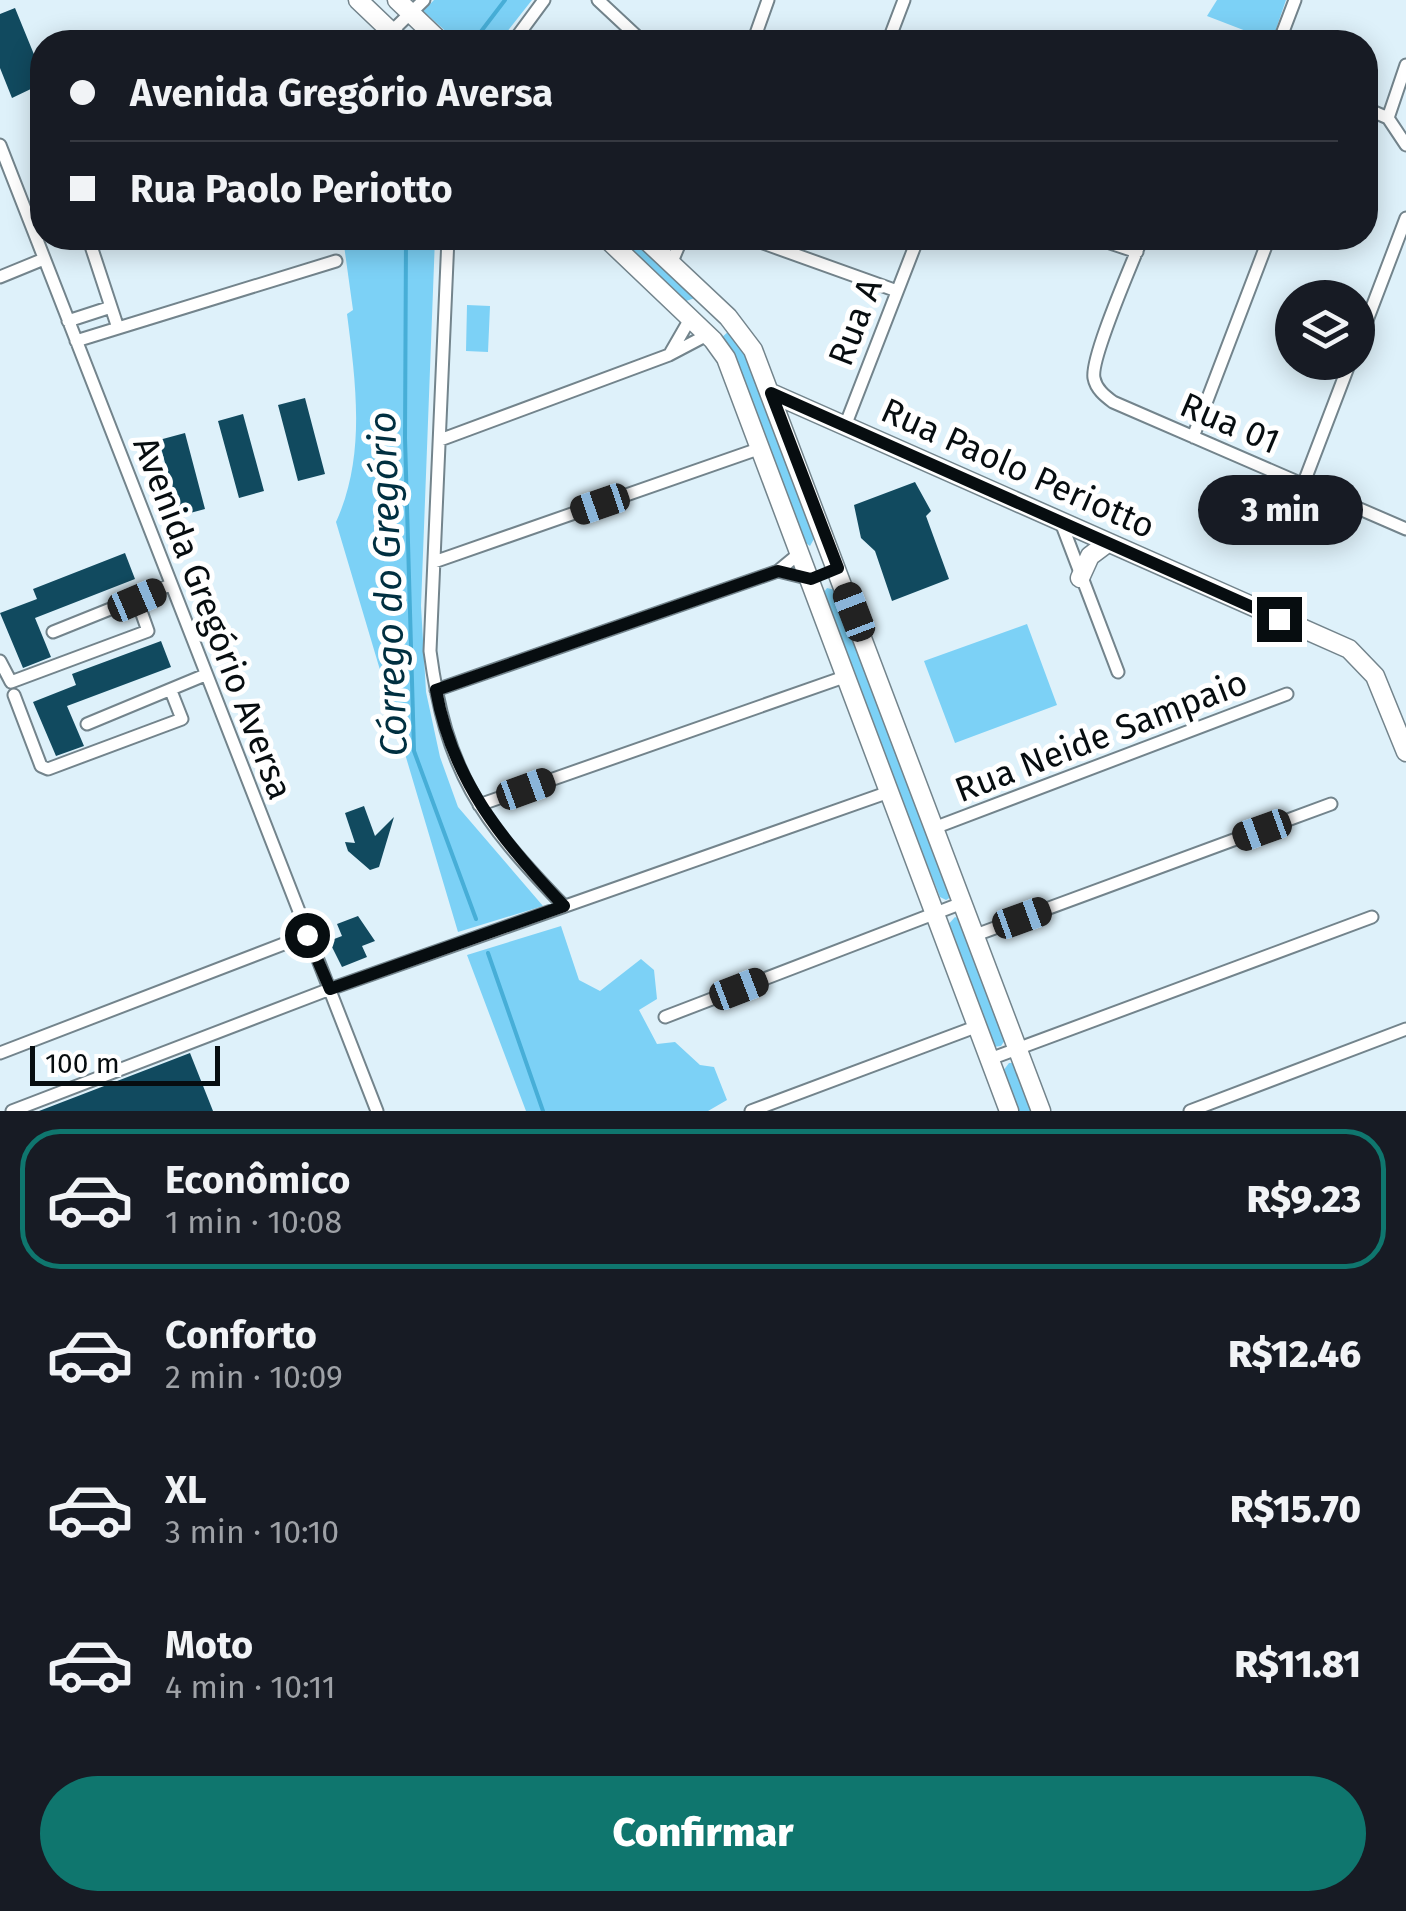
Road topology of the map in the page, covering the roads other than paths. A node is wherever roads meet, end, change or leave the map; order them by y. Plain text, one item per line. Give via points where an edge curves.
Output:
1 (358, 0) edge
2 (544, 0) edge
3 (598, 0) edge
4 (768, 0) edge
5 (904, 0) edge
6 (1296, 0) edge
7 (410, 4) edge
8 (390, 30) edge
9 (400, 30) edge
10 (431, 30) edge
11 (522, 30) edge
12 (631, 30) edge
13 (757, 30) edge
14 (893, 30) edge
15 (1284, 30) edge
16 (1406, 65) edge
17 (1378, 114) edge
18 (1388, 118) junction
19 (1406, 144) edge
20 (0, 145) edge
21 (1406, 218) edge
22 (30, 223) edge
23 (41, 250) edge
24 (92, 250) edge
25 (448, 250) edge
26 (618, 250) edge
27 (656, 250) edge
28 (677, 250) edge
29 (783, 250) edge
30 (913, 250) edge
31 (1131, 250) edge
32 (1264, 250) edge
33 (1137, 252) joint
34 (44, 259) junction
35 (336, 261) dead end
36 (671, 264) junction
37 (0, 277) edge
38 (897, 291) junction
39 (1375, 299) edge
40 (710, 300) junction
41 (111, 307) junction
42 (728, 317) junction
43 (690, 319) junction
44 (68, 321) junction
45 (116, 325) junction
46 (706, 335) junction
47 (76, 341) junction
48 (669, 356) junction
49 (1343, 380) edge
50 (771, 393) junction
51 (844, 426) junction
52 (1193, 437) junction
53 (440, 440) junction
54 (761, 448) junction
55 (1303, 484) junction
56 (1062, 525) junction
57 (1406, 529) edge
58 (828, 542) junction
59 (1106, 544) junction
60 (800, 552) junction
61 (434, 562) junction
62 (838, 568) junction
63 (778, 571) junction
64 (1080, 578) junction
65 (811, 579) junction
66 (170, 585) junction
67 (137, 600) junction
68 (52, 632) dead end
69 (0, 662) edge
70 (1118, 672) dead end
71 (205, 676) junction
72 (846, 676) junction
73 (171, 690) junction
74 (436, 690) junction
75 (1288, 694) dead end
76 (14, 695) dead end
77 (87, 724) dead end
78 (1406, 752) edge
79 (889, 792) junction
80 (1330, 804) dead end
81 (479, 805) junction
82 (934, 828) junction
83 (962, 904) junction
84 (564, 906) junction
85 (935, 914) junction
86 (1372, 916) dead end
87 (307, 935) junction
88 (973, 936) junction
89 (330, 989) junction
90 (665, 1017) dead end
91 (978, 1026) junction
92 (1406, 1030) edge
93 (1016, 1048) junction
94 (0, 1054) edge
95 (990, 1059) junction
96 (12, 1111) edge
97 (376, 1111) edge
98 (750, 1111) edge
99 (1009, 1111) edge
100 (1041, 1111) edge
101 (1190, 1111) edge

1 - 8 street
2 - 11 street
3 - 12 street
4 - 13 street
5 - 14 street
6 - 15 street
7 - 9 street
7 - 10 street
16 - 18 street
17 - 18 street
18 - 19 street
20 - 22 street, Avenida Gregório Aversa
21 - 39 street
23 - 34 street, Avenida Gregório Aversa
24 - 41 street
25 - 53 street
26 - 43 street
27 - 36 street
28 - 36 street
29 - 38 street
30 - 38 street, Rua A
31 - 33 street
32 - 52 street
33 - 52 street, Rua 01 via 1096,360 1095,382 1113,402
34 - 37 street
34 - 44 street, Avenida Gregório Aversa
35 - 45 street
36 - 40 street
38 - 51 street, Rua A
40 - 42 street
40 - 43 street
41 - 44 street
41 - 45 street
42 - 46 street
42 - 50 street via 753,350
43 - 46 street
43 - 48 street
44 - 47 street, Avenida Gregório Aversa
45 - 47 street
46 - 48 street
46 - 54 street via 726,358
47 - 66 street, Avenida Gregório Aversa
48 - 53 street
49 - 55 street
50 - 51 street, Rua Paolo Periotto
50 - 58 street
51 - 56 street, Rua Paolo Periotto
52 - 55 street, Rua 01
53 - 61 street
54 - 60 street
54 - 61 street
55 - 57 street, Rua 01
56 - 59 street, Rua Paolo Periotto
56 - 64 street
58 - 60 street
58 - 62 street
59 - 64 street via 1090,556
59 - 78 street, Rua Paolo Periotto via 1348,648 1375,676
60 - 63 street
60 - 65 street
61 - 74 street via 430,651
62 - 65 street
62 - 82 street
63 - 65 street
63 - 74 street
64 - 70 street
65 - 72 street
66 - 67 street
66 - 71 street, Avenida Gregório Aversa
67 - 68 street
67 - 69 street via 148,631 10,682
71 - 73 street
71 - 87 street, Avenida Gregório Aversa
72 - 79 street
72 - 81 street
73 - 76 street via 182,719 44,769
73 - 77 street
74 - 81 street via 442,728
75 - 82 street, Rua Neide Sampaio
79 - 84 street
79 - 85 street
80 - 88 street
81 - 84 street
82 - 83 street
83 - 85 street
83 - 88 street
84 - 89 street
85 - 90 street
85 - 91 street
86 - 93 street
87 - 89 street, Avenida Gregório Aversa
87 - 94 street
88 - 93 street
89 - 96 street
89 - 97 street, Avenida Gregório Aversa
91 - 95 street
91 - 98 street
92 - 101 street
93 - 95 street
93 - 100 street
95 - 99 street

